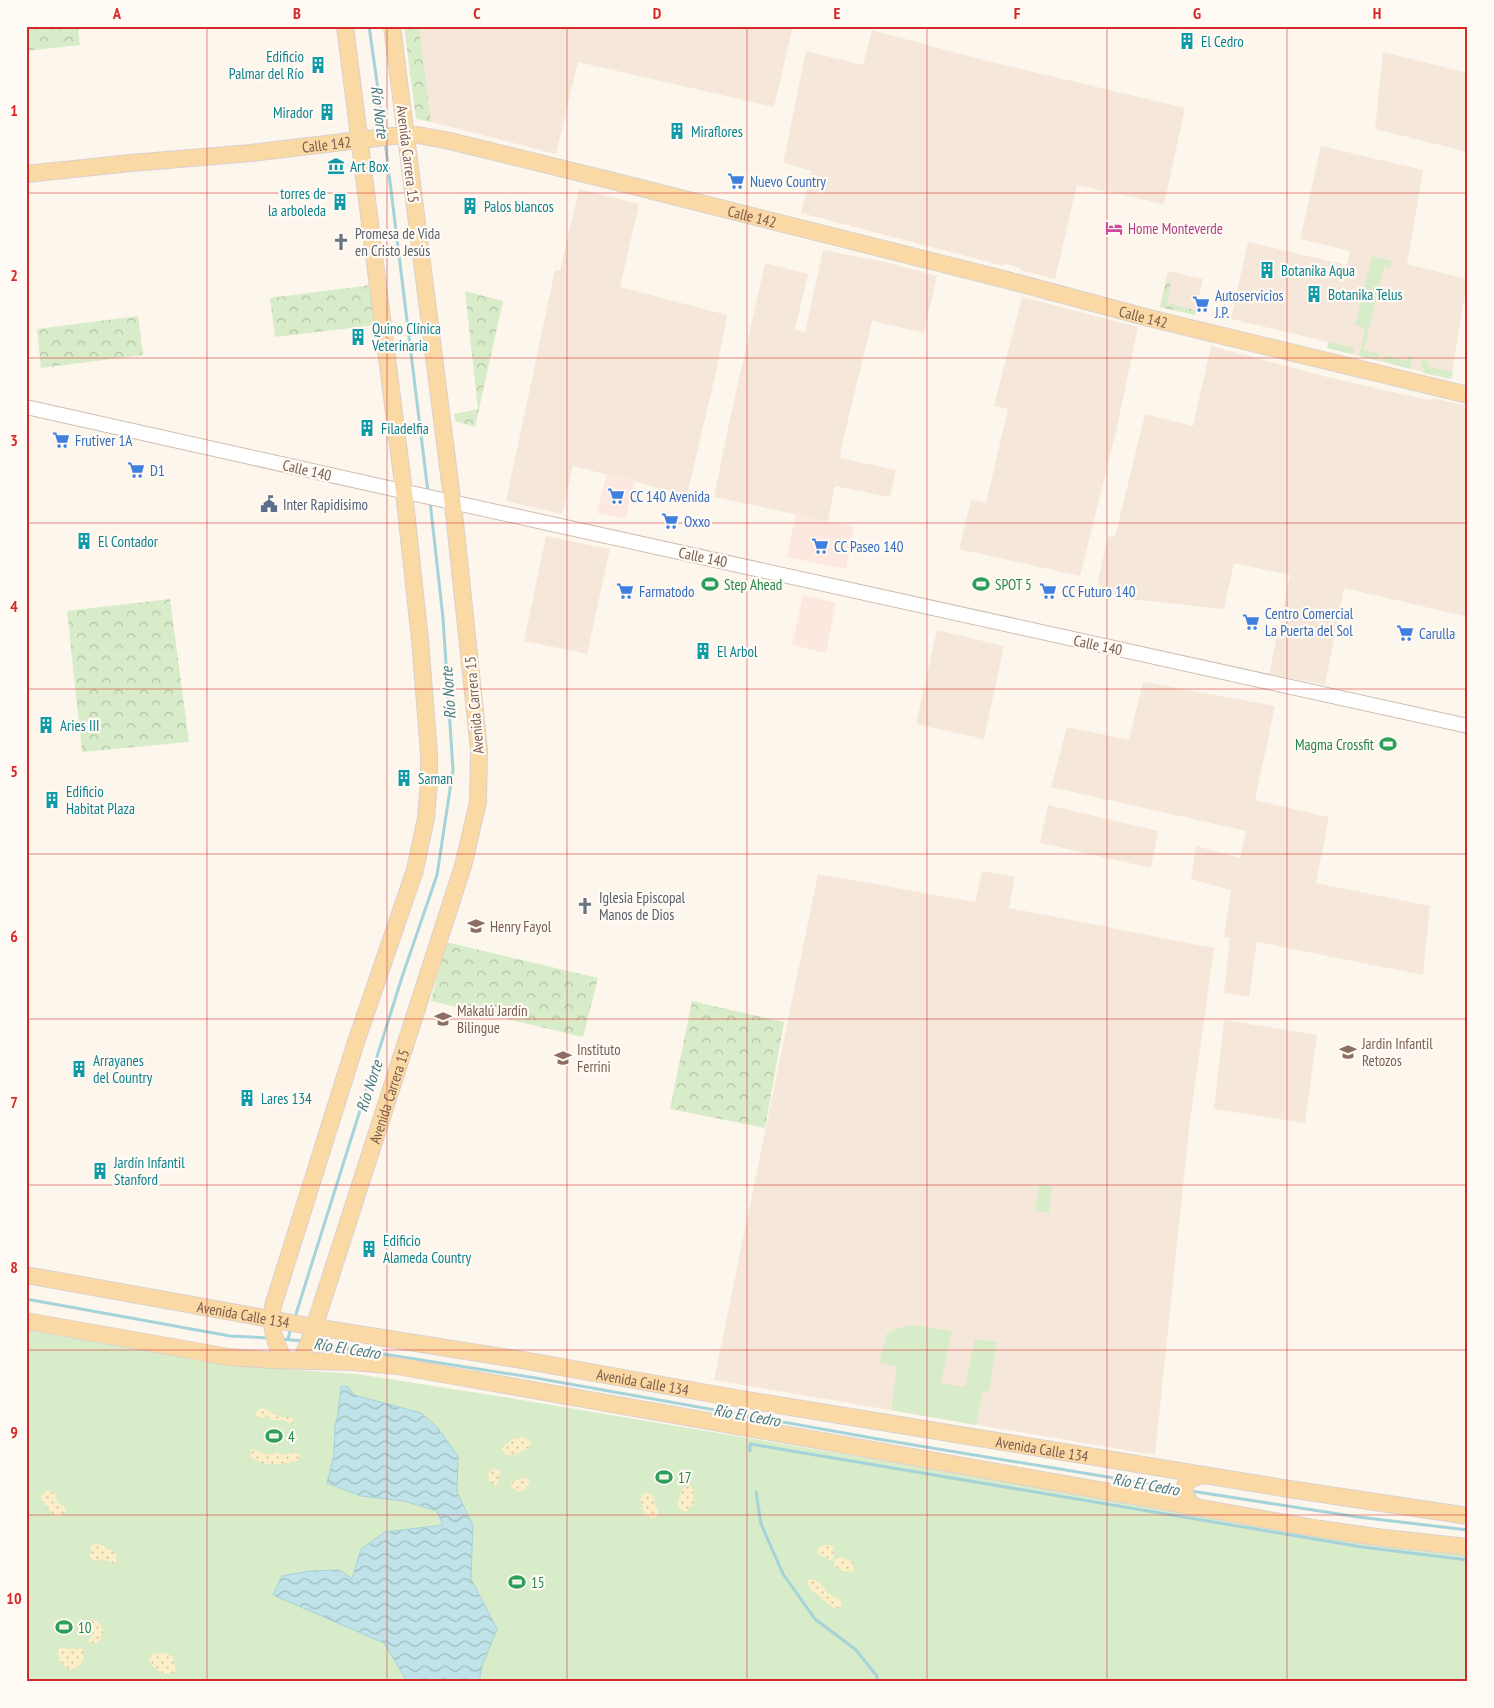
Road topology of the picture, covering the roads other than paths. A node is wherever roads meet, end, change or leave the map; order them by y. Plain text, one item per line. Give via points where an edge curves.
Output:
1 (345, 26) edge
2 (392, 26) edge
3 (403, 135) junction
4 (363, 139) junction
5 (26, 174) edge
6 (1468, 395) edge
7 (26, 407) edge
8 (407, 492) junction
9 (450, 501) junction
10 (1468, 726) edge
11 (26, 1275) edge
12 (26, 1321) edge
13 (275, 1322) junction
14 (310, 1329) junction
15 (297, 1358) junction
16 (1199, 1476) junction
17 (1192, 1504) junction
18 (1468, 1516) edge
19 (1468, 1547) edge

1 - 4 main road
2 - 3 main road, Avenida Carrera 15
3 - 4 main road, Calle 142
3 - 6 main road, Calle 142 via 450,141 1149,318
3 - 9 main road, Avenida Carrera 15
4 - 5 main road, Calle 142
4 - 8 main road
7 - 8 street, Calle 140
8 - 9 street, Calle 140
8 - 13 main road via 429,754 426,818 415,870 272,1306
9 - 10 street, Calle 140
9 - 14 main road, Avenida Carrera 15 via 479,750 478,802 464,861
11 - 13 main road, Avenida Calle 134
12 - 15 main road, Avenida Calle 134 via 229,1357
13 - 14 main road, Avenida Calle 134
13 - 15 main road via 276,1346
14 - 15 main road, Avenida Carrera 15
14 - 16 main road, Avenida Calle 134 via 522,1360
15 - 17 main road, Avenida Calle 134 via 397,1366
16 - 17 main road via 1188,1481 1185,1487 1185,1495
16 - 18 main road, Avenida Calle 134
17 - 19 main road, Avenida Calle 134 via 1320,1529

